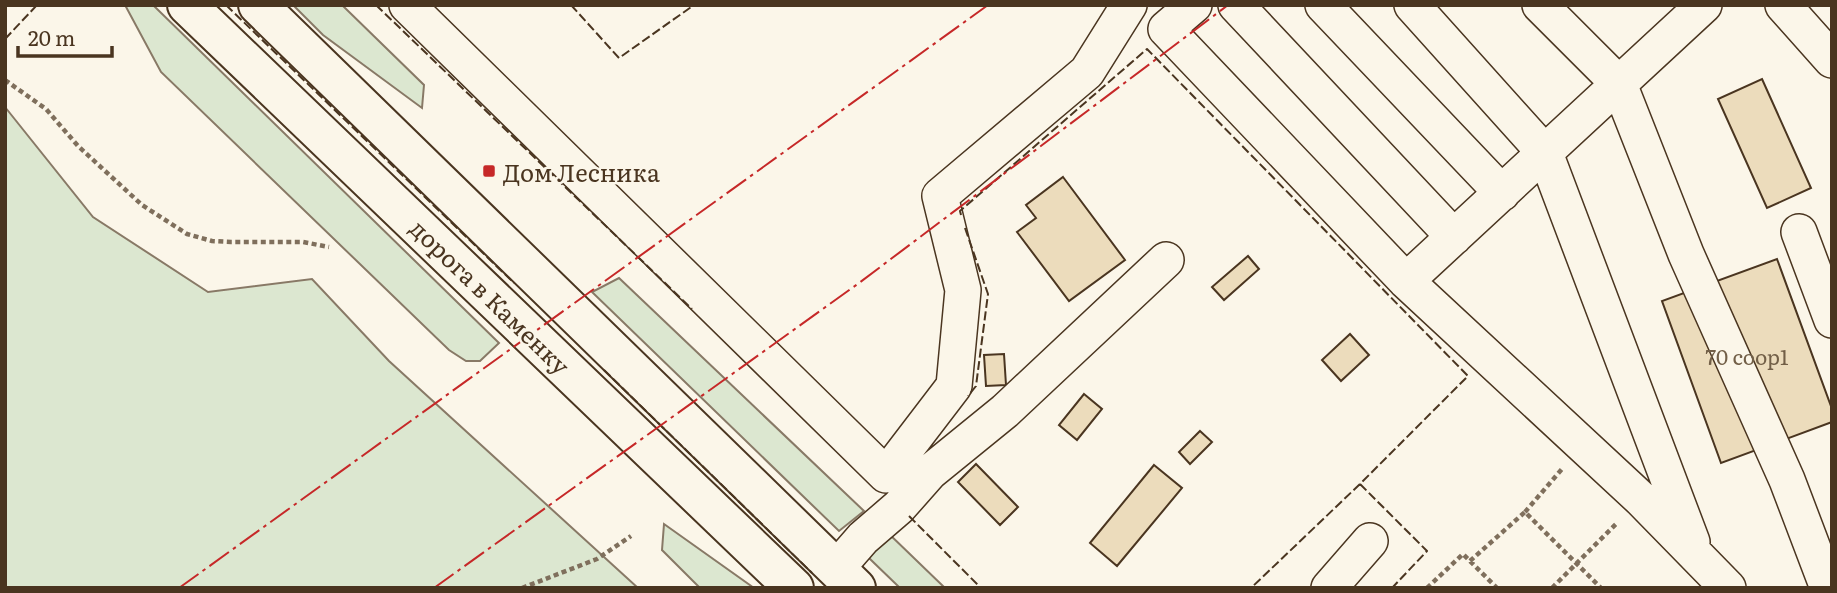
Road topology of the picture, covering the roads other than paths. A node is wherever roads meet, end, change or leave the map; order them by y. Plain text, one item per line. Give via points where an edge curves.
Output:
1 (187, 5) edge
2 (258, 5) edge
3 (408, 5) edge
4 (1129, 5) edge
5 (1194, 5) edge
6 (1236, 5) edge
7 (1323, 5) edge
8 (1412, 5) edge
9 (1540, 5) edge
10 (1704, 5) edge
11 (1783, 5) edge
12 (1832, 60) edge
13 (1619, 84) junction
14 (1545, 153) junction
15 (1502, 193) junction
16 (1798, 232) dead end
17 (1454, 237) junction
18 (1166, 260) dead end
19 (1406, 281) junction
20 (1832, 320) edge
21 (1370, 541) dead end
22 (1696, 552) junction
23 (846, 578) edge
24 (794, 588) edge
25 (1329, 588) edge
26 (1728, 588) edge
27 (1828, 588) edge

1 - 24 main road, дорога в Каменку
2 - 23 main road, дорога в Каменку
3 - 4 lane via 886,475 954,386 963,290 940,196 1087,72
5 - 19 lane via 1166,29
6 - 17 lane
7 - 15 lane
8 - 14 lane
9 - 13 lane
10 - 13 lane
11 - 12 lane
13 - 14 lane
13 - 27 lane
14 - 15 lane
14 - 22 lane
15 - 17 lane
16 - 20 lane
17 - 19 lane
18 - 23 lane via 863,538
19 - 22 lane
21 - 25 lane
22 - 26 lane

